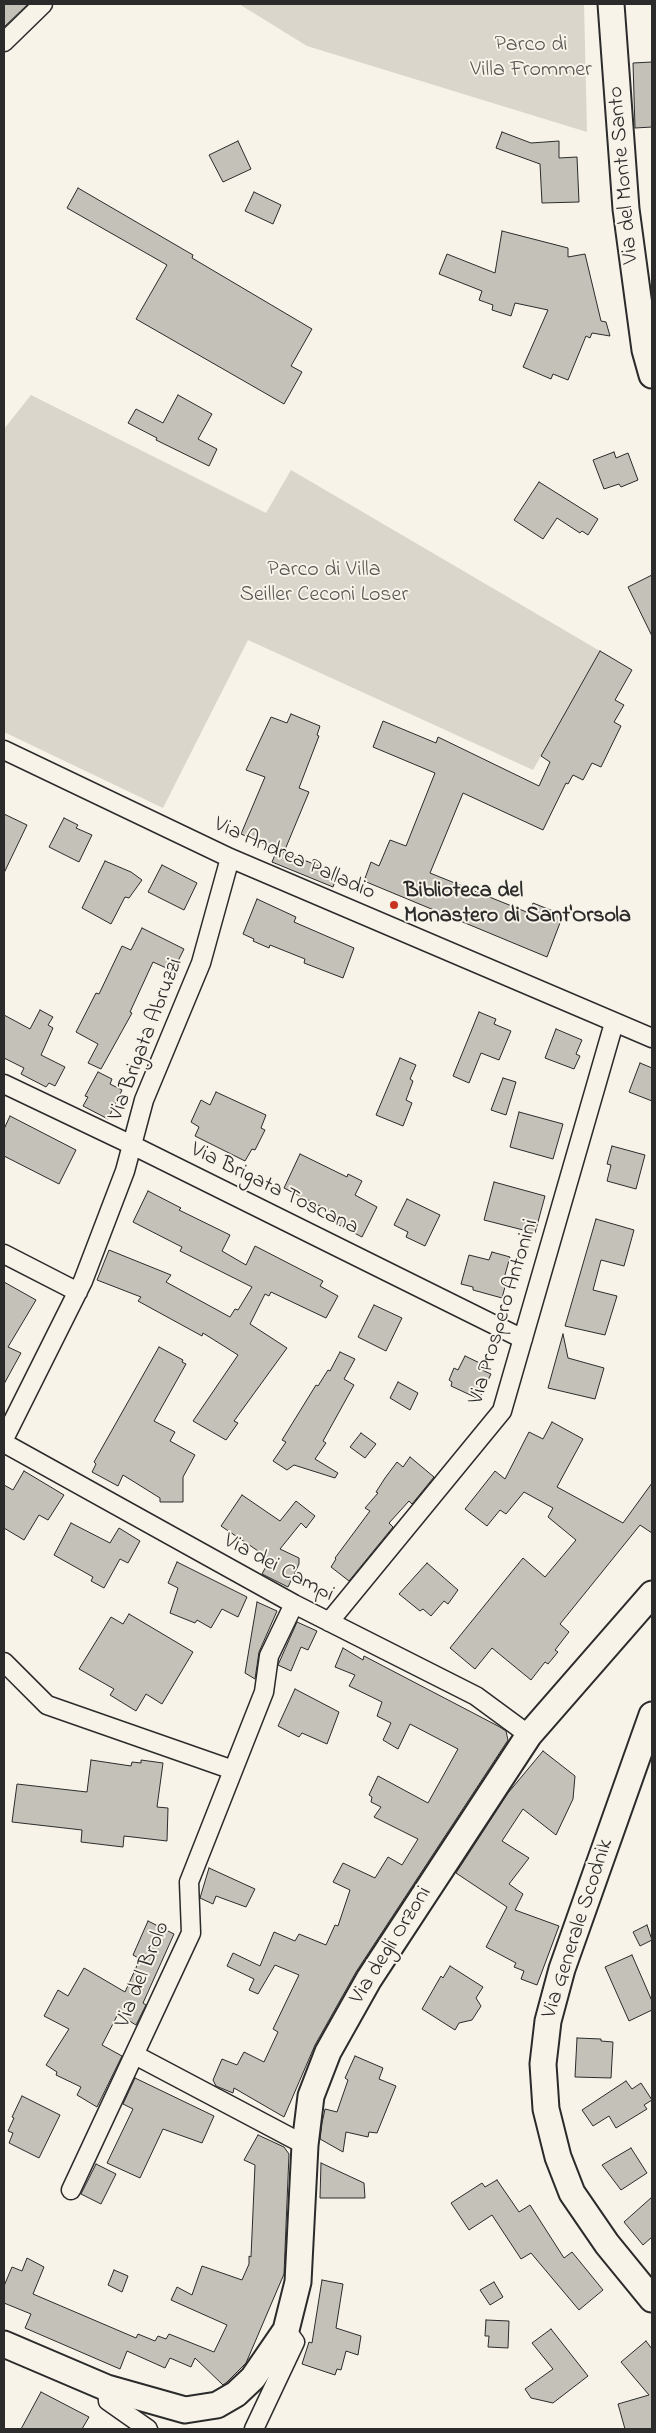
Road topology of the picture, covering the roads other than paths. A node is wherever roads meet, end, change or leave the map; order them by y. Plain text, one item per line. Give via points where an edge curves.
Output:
1 (43, 4) edge
2 (611, 4) edge
3 (4, 42) edge
4 (652, 375) edge
5 (4, 750) edge
6 (230, 858) junction
7 (614, 1023) junction
8 (652, 1038) edge
9 (4, 1084) edge
10 (132, 1144) junction
11 (4, 1254) edge
12 (78, 1292) junction
13 (523, 1339) junction
14 (4, 1441) edge
15 (652, 1594) edge
16 (294, 1604) junction
17 (642, 1618) edge
18 (329, 1622) junction
19 (4, 1662) edge
20 (652, 1715) edge
21 (529, 1736) junction
22 (233, 1770) junction
23 (135, 2055) junction
24 (305, 2145) junction
25 (71, 2190) dead end
26 (652, 2299) edge
27 (286, 2330) junction
28 (4, 2344) edge
29 (107, 2388) junction
30 (148, 2429) edge
31 (254, 2429) edge

1 - 3 street
2 - 4 street, Via del Monte Santo via 626,209 645,350
5 - 6 street, Via Andrea Palladio
6 - 7 street, Via Andrea Palladio
6 - 10 street, Via Brigata Abruzzi via 201,963 144,1100
7 - 8 street, Via Andrea Palladio
7 - 13 street, Via Prospero Antonini
9 - 10 street, Via Brigata Toscana
10 - 12 street, Via Brigata Abruzzi via 125,1171
10 - 13 street, Via Brigata Toscana
11 - 12 street
12 - 14 street, Via Brigata Abruzzi
13 - 18 street, Via Prospero Antonini via 502,1411
14 - 16 street, Via dei Campi
15 - 17 street, Via degli Orzoni
16 - 18 street, Via dei Campi
16 - 22 street, Via del Brolo via 269,1656 264,1692
17 - 21 street, Via degli Orzoni
18 - 21 street, Via dei Campi via 476,1696
19 - 22 street via 48,1705
20 - 26 street, Via Generale Scodnik via 562,1969 548,2021 543,2064 546,2109 558,2157 572,2193 607,2244
21 - 24 street, Via degli Orzoni via 369,1979 328,2052 311,2096
22 - 23 street, Via del Brolo via 189,1882 190,1933
23 - 24 street, Via del Brolo
23 - 25 street, Via del Brolo
24 - 27 street, Via degli Orzoni via 298,2282
27 - 29 street, Via degli Orzoni via 253,2378 236,2394 217,2405 185,2410
27 - 31 street, Via degli Orzoni via 295,2342
28 - 29 street, Via degli Orzoni
29 - 30 street via 108,2401

